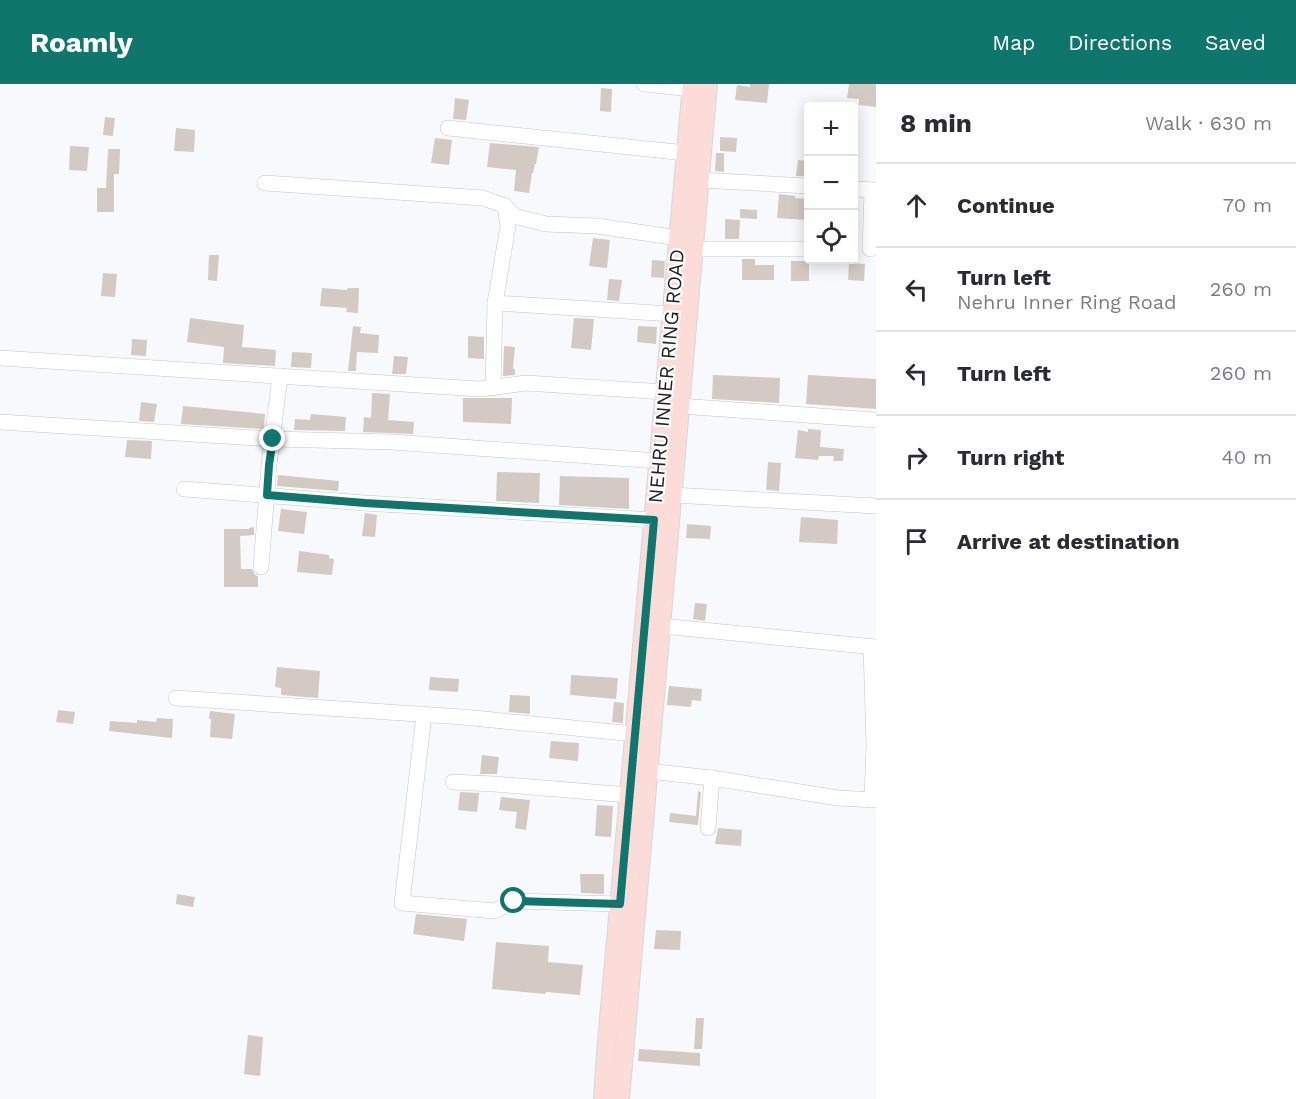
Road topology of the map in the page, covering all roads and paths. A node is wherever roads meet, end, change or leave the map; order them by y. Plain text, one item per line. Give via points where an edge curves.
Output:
1 (644, 84) edge
2 (697, 86) edge
3 (448, 128) dead end
4 (686, 153) junction
5 (699, 180) junction
6 (265, 183) dead end
7 (804, 186) edge
8 (858, 189) edge
9 (874, 190) edge
10 (505, 206) junction
11 (679, 237) junction
12 (693, 249) junction
13 (804, 249) edge
14 (873, 249) edge
15 (495, 303) junction
16 (672, 314) junction
17 (0, 358) edge
18 (280, 376) junction
19 (493, 388) junction
20 (665, 392) junction
21 (680, 406) junction
22 (876, 420) edge
23 (0, 422) edge
24 (273, 439) junction
25 (659, 461) junction
26 (184, 489) dead end
27 (267, 495) junction
28 (672, 495) junction
29 (876, 506) edge
30 (654, 520) junction
31 (261, 567) dead end
32 (661, 626) junction
33 (874, 647) edge
34 (176, 698) dead end
35 (424, 715) junction
36 (635, 734) junction
37 (875, 745) edge
38 (648, 771) junction
39 (712, 778) junction
40 (453, 782) dead end
41 (629, 795) junction
42 (874, 800) edge
43 (708, 828) dead end
44 (620, 904) junction
45 (603, 1099) edge
46 (620, 1099) edge

1 - 2 street
2 - 4 main road, NEHRU INNER RING ROAD
2 - 5 main road
3 - 4 street
4 - 11 main road, NEHRU INNER RING ROAD
5 - 7 street
5 - 12 main road
6 - 10 street via 483,198
8 - 9 street
9 - 14 street
10 - 11 street via 514,216 546,224
10 - 15 street via 508,226
11 - 16 main road, NEHRU INNER RING ROAD
12 - 13 street
12 - 21 main road
15 - 16 street
15 - 19 street
16 - 20 main road, NEHRU INNER RING ROAD
17 - 18 street
18 - 19 street
18 - 24 street
19 - 20 street via 526,383
20 - 25 main road, NEHRU INNER RING ROAD
21 - 22 street
21 - 28 main road
23 - 24 street
24 - 25 street via 392,442
24 - 27 street
25 - 30 main road, NEHRU INNER RING ROAD
26 - 27 street
27 - 30 street
27 - 31 street
28 - 29 street
28 - 32 main road
30 - 36 main road, NEHRU INNER RING ROAD
32 - 33 street
32 - 38 main road
33 - 37 street
34 - 35 street
35 - 36 street
35 - 44 street via 402,903 495,911 514,901
36 - 41 main road, NEHRU INNER RING ROAD
37 - 42 street
38 - 39 street
38 - 46 main road
39 - 42 street
39 - 43 street
40 - 41 street
41 - 44 main road, NEHRU INNER RING ROAD
44 - 45 main road, NEHRU INNER RING ROAD

